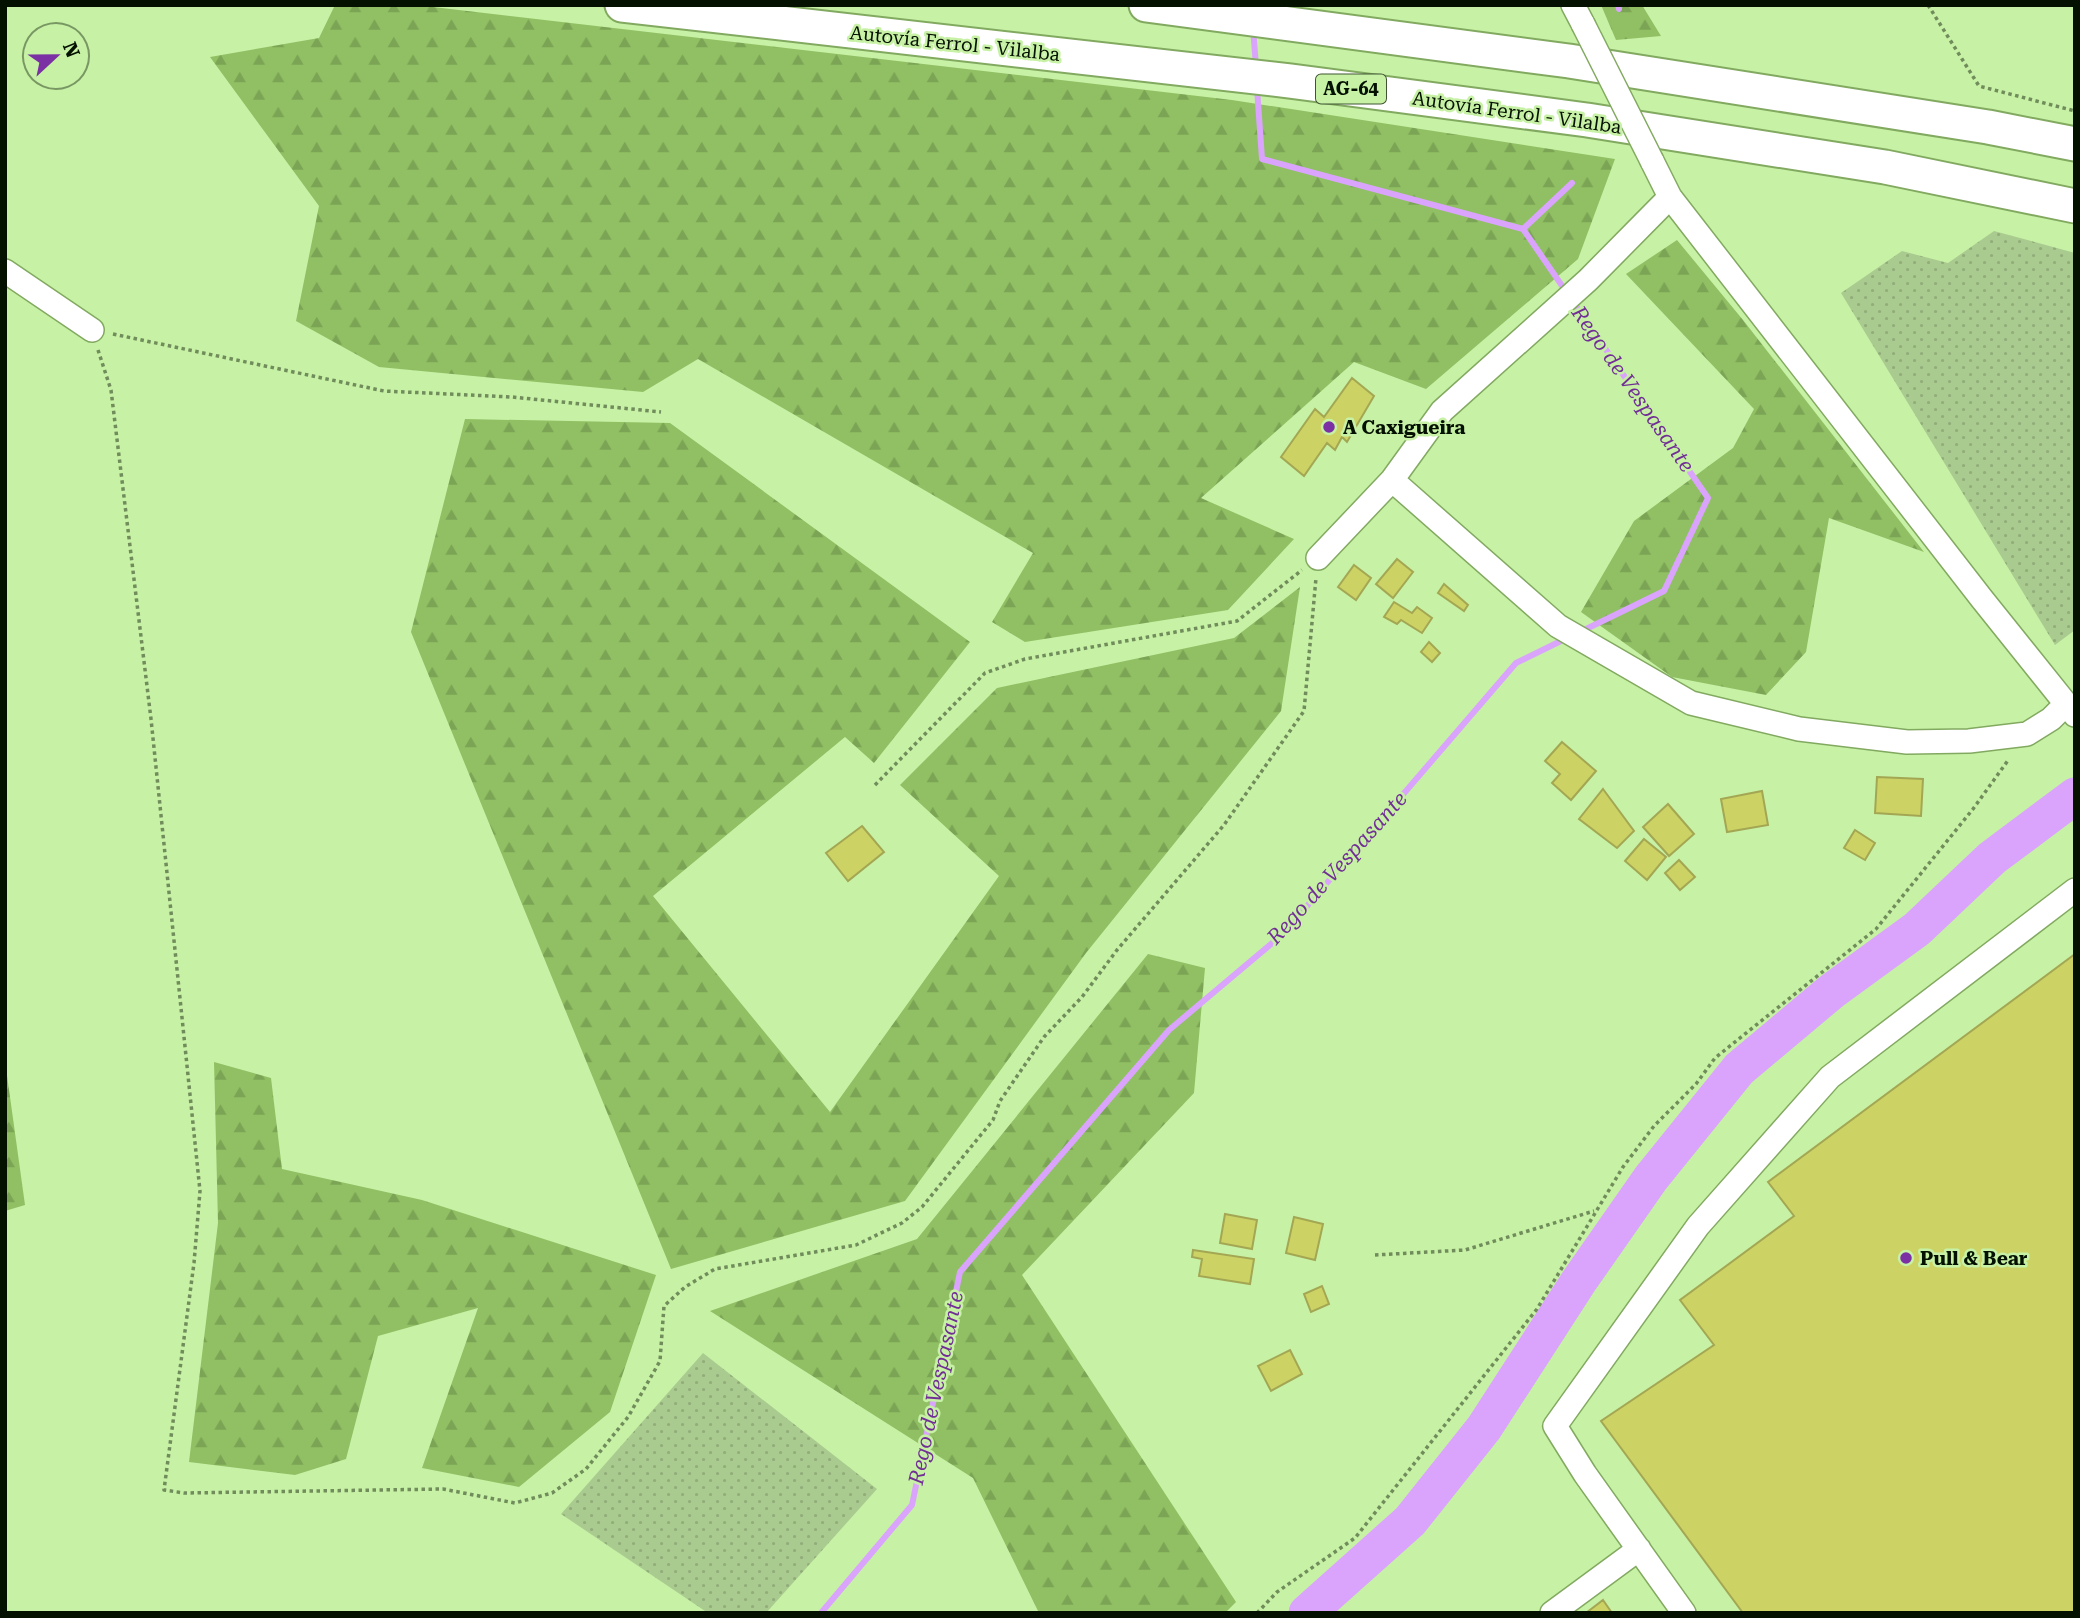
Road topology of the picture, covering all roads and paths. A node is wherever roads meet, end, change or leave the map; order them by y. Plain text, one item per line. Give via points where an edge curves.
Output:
1 (622, 5) edge
2 (1146, 5) edge
3 (1928, 5) edge
4 (1578, 15) edge
5 (2075, 111) edge
6 (2075, 144) edge
7 (1670, 197) junction
8 (2075, 206) edge
9 (5, 271) edge
10 (92, 330) junction
11 (662, 412) dead end
12 (1392, 480) junction
13 (1318, 558) junction
14 (2070, 710) edge
15 (2027, 734) junction
16 (875, 785) dead end
17 (2075, 890) edge
18 (1596, 1211) junction
19 (1375, 1255) dead end
20 (1639, 1549) junction
21 (1257, 1613) edge
22 (1552, 1613) edge
23 (1684, 1613) edge

1 - 8 highway, Autovía Ferrol - Vilalba / AG-64 via 1290,81 1587,120 1885,167
2 - 6 highway via 1569,61
3 - 5 path via 1979,86
4 - 7 street, bridge
7 - 12 street via 1596,272 1442,411
7 - 14 street
9 - 10 street
10 - 11 path via 384,391 512,397
10 - 13 path via 111,390 200,1191 164,1490 443,1489 515,1503 552,1493 586,1469 628,1417 660,1361 664,1306 685,1287 715,1269 856,1245 902,1223 922,1207 993,1120 1000,1101 1044,1037 1083,998 1117,950 1224,825 1304,711
12 - 13 street
12 - 15 street via 1558,626 1691,703 1799,729 1907,742
13 - 16 path via 1237,621 1025,659 985,673
14 - 15 street
15 - 18 path via 1876,929 1714,1058 1696,1084 1654,1126
17 - 20 street via 1830,1077 1698,1226 1555,1426
18 - 19 path via 1465,1250
18 - 21 path via 1536,1309 1355,1538 1278,1592
20 - 22 street
20 - 23 street

